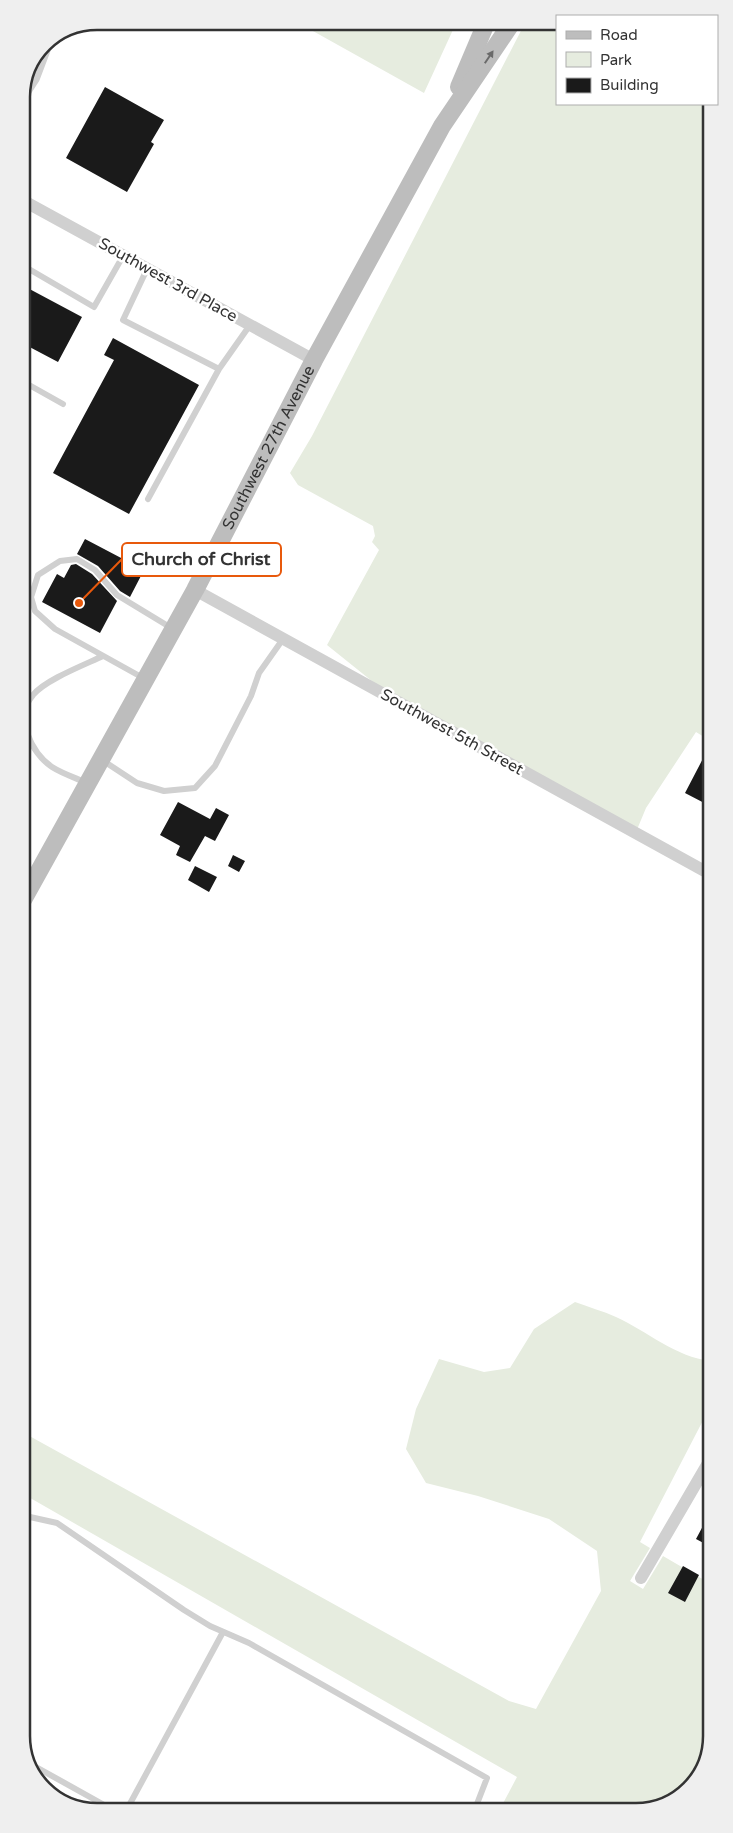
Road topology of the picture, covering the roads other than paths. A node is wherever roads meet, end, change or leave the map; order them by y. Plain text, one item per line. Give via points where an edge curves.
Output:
1 (484, 30) edge
2 (507, 30) edge
3 (41, 60) edge
4 (32, 81) edge
5 (442, 126) junction
6 (30, 204) edge
7 (123, 256) junction
8 (147, 269) junction
9 (30, 270) edge
10 (250, 325) junction
11 (314, 360) junction
12 (219, 368) junction
13 (30, 385) edge
14 (64, 404) dead end
15 (148, 499) dead end
16 (195, 590) junction
17 (173, 629) junction
18 (283, 639) junction
19 (103, 656) junction
20 (146, 679) junction
21 (30, 700) edge
22 (30, 738) edge
23 (101, 760) junction
24 (88, 783) junction
25 (703, 870) edge
26 (30, 887) edge
27 (703, 1473) edge
28 (700, 1479) junction
29 (703, 1481) edge
30 (30, 1517) edge
31 (641, 1578) dead end
32 (223, 1632) junction
33 (39, 1769) edge
34 (101, 1803) edge
35 (130, 1803) edge
36 (477, 1803) edge

1 - 5 main road, Southwest 27th Avenue
5 -> 2 main road, Southwest 27th Avenue
3 - 4 street
5 - 11 main road, Southwest 27th Avenue
6 - 7 street, Southwest 3rd Place
7 - 8 street, Southwest 3rd Place
7 - 9 lane via 94,307
8 - 10 street, Southwest 3rd Place
8 - 12 lane via 123,320
10 - 11 street, Southwest 3rd Place
10 - 12 lane
11 - 16 main road, Southwest 27th Avenue
12 - 15 lane
13 - 14 lane
16 - 17 main road, Southwest 27th Avenue
16 - 18 street, Southwest 5th Street
17 - 19 lane via 117,595 95,570 77,559 60,561 38,575 31,596 35,610 55,629
17 - 20 main road, Southwest 27th Avenue
18 - 23 lane via 259,673 251,696 214,766 195,788 164,791 137,783
18 - 25 street, Southwest 5th Street
19 - 20 lane
19 - 21 lane via 49,683
20 - 23 main road, Southwest 27th Avenue
22 - 24 lane via 38,755 53,768
23 - 24 main road, Southwest 27th Avenue
24 - 26 main road, Southwest 27th Avenue
27 - 28 street
28 - 29 street
28 - 31 street
30 - 32 lane via 57,1523 184,1610
32 - 35 lane
32 - 36 lane via 258,1648 486,1778
33 - 34 lane

